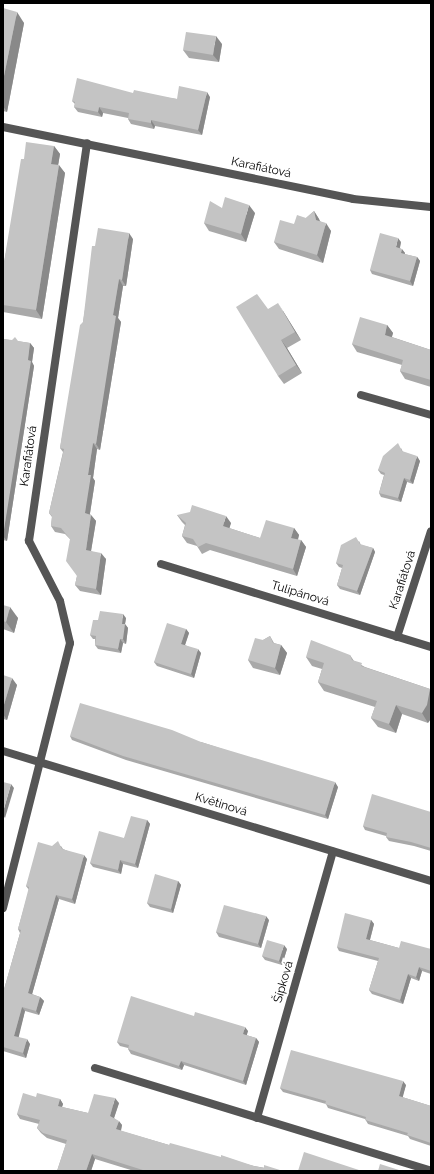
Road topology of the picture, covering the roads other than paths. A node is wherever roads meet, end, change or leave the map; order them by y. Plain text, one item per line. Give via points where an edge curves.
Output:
1 (3, 126) edge
2 (87, 143) junction
3 (431, 207) edge
4 (361, 396) dead end
5 (431, 415) edge
6 (431, 531) edge
7 (161, 564) dead end
8 (397, 637) junction
9 (431, 647) edge
10 (3, 751) edge
11 (41, 762) junction
12 (333, 852) junction
13 (431, 881) edge
14 (3, 908) edge
15 (95, 1068) dead end
16 (257, 1118) junction
17 (431, 1171) edge

1 - 2 street, Karafiátová
2 - 3 street, Karafiátová via 353,199
2 - 11 street, Karafiátová via 29,541 60,601 70,643
4 - 5 street
6 - 8 street, Karafiátová
7 - 8 street, Tulipánová
8 - 9 street, Tulipánová
10 - 11 street, Květinová
11 - 12 street, Květinová
11 - 14 street, Karafiátová
12 - 13 street, Květinová
12 - 16 street, Šípková
15 - 16 street
16 - 17 street

